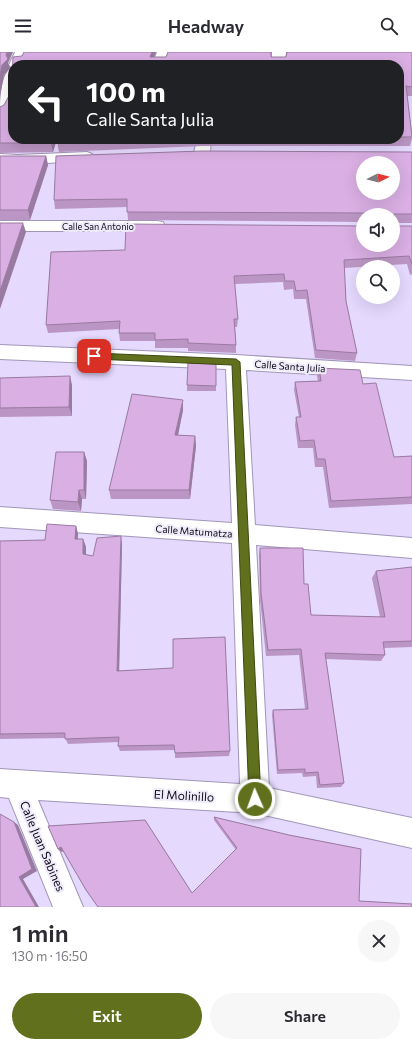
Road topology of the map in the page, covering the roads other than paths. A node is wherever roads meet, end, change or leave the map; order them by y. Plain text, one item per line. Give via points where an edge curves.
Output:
1 (8, 83) edge
2 (0, 111) edge
3 (203, 146) edge
4 (186, 153) edge
5 (217, 153) edge
6 (98, 157) edge
7 (0, 159) edge
8 (0, 226) edge
9 (174, 226) edge
10 (0, 352) edge
11 (236, 362) junction
12 (412, 373) edge
13 (0, 517) edge
14 (244, 534) junction
15 (412, 548) edge
16 (9, 784) edge
17 (255, 799) junction
18 (412, 833) edge
19 (68, 907) edge

1 - 2 street
3 - 4 street
3 - 5 street
6 - 7 street
8 - 9 street, Calle San Antonio
10 - 11 street, Calle Santa Julia
11 - 12 street, Calle Santa Julia
11 - 14 street
13 - 14 street, Calle Matumatza
14 - 15 street, Calle Matumatza
14 - 17 street
16 - 17 street, El Molinillo
16 - 19 street, Calle Juan Sabines
17 - 18 street, El Molinillo

